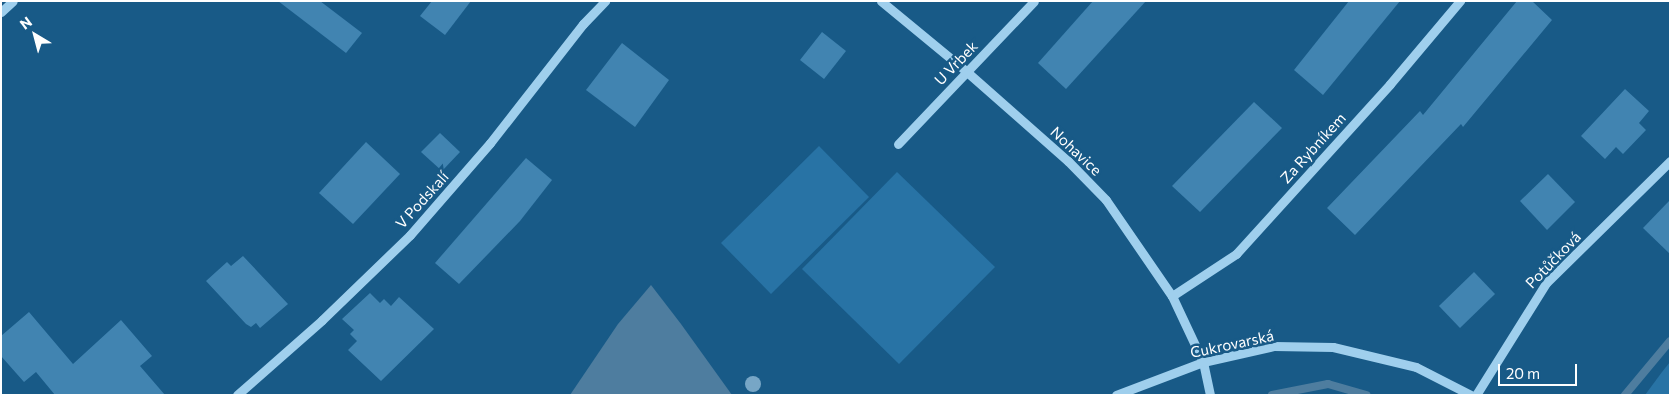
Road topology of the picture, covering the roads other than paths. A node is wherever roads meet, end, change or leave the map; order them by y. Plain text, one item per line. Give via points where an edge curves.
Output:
1 (13, 1) edge
2 (605, 1) edge
3 (881, 1) edge
4 (1034, 1) edge
5 (1460, 1) edge
6 (1, 12) edge
7 (967, 72) junction
8 (898, 144) dead end
9 (1670, 160) edge
10 (1172, 296) junction
11 (1203, 362) junction
12 (236, 395) edge
13 (1116, 395) edge
14 (1210, 395) edge
15 (1471, 395) edge
16 (1476, 395) edge

1 - 6 street
2 - 12 street, V Podskalí via 583,24 490,143 410,235 322,320
3 - 7 street, Nohavice
4 - 7 street, U Vrbek
5 - 10 street, Za Rybníkem via 1390,84 1236,254
7 - 8 street, U Vrbek
7 - 10 street, Nohavice via 1068,161 1106,200
9 - 16 street, Potůčková via 1546,283
10 - 11 street, Nohavice
11 - 13 street, Cukrovarská
11 - 14 street, Nohavice
11 - 15 street, Cukrovarská via 1274,346 1333,346 1416,367

